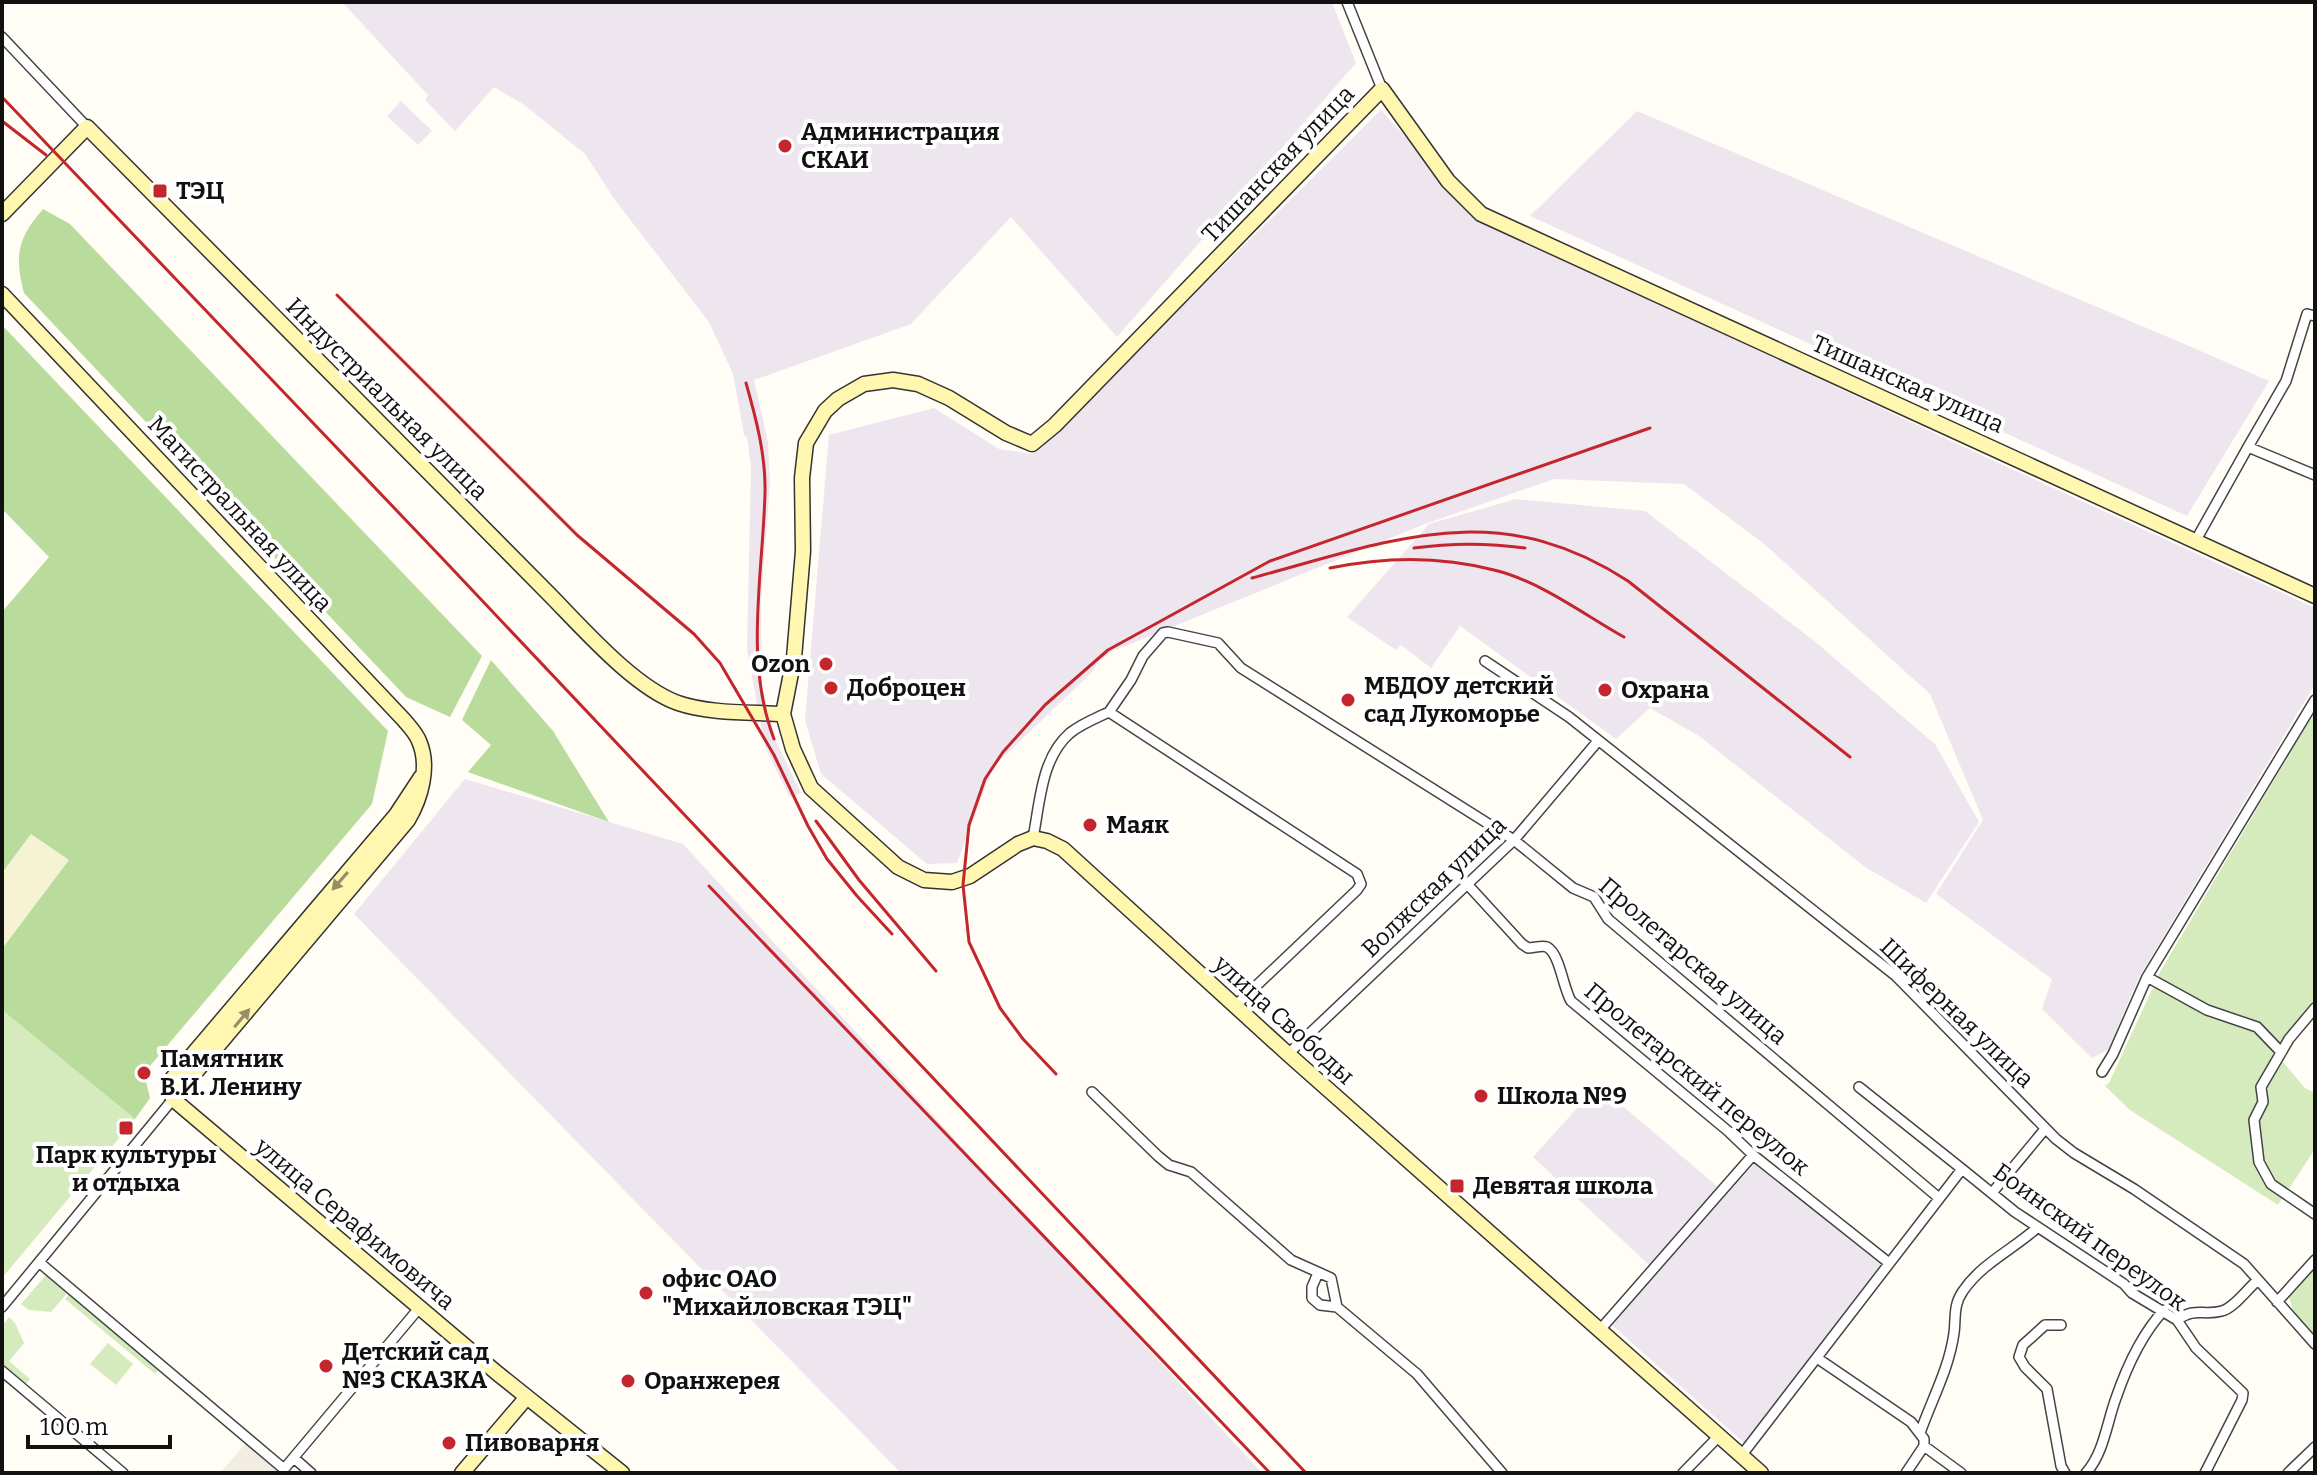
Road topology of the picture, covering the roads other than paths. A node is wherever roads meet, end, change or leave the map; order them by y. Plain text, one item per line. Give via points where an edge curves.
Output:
1 (1347, 2) edge
2 (2, 37) edge
3 (1382, 89) junction
4 (87, 127) junction
5 (2, 214) edge
6 (2, 294) edge
7 (2315, 316) edge
8 (2248, 447) junction
9 (2315, 475) edge
10 (2196, 540) junction
11 (2315, 596) edge
12 (1485, 661) dead end
13 (2315, 700) edge
14 (1109, 712) junction
15 (783, 714) junction
16 (1598, 741) junction
17 (1033, 838) junction
18 (1514, 840) junction
19 (1468, 885) junction
20 (2147, 977) junction
21 (1235, 1006) junction
22 (2315, 1008) edge
23 (2281, 1052) junction
24 (1288, 1054) junction
25 (2102, 1072) dead end
26 (1859, 1087) dead end
27 (1092, 1092) dead end
28 (173, 1099) junction
29 (2045, 1129) junction
30 (1753, 1155) junction
31 (1962, 1169) junction
32 (1992, 1193) junction
33 (1939, 1198) junction
34 (2315, 1214) edge
35 (2038, 1227) junction
36 (2315, 1260) edge
37 (40, 1263) junction
38 (1889, 1263) junction
39 (1318, 1273) junction
40 (2258, 1280) junction
41 (2277, 1302) junction
42 (2, 1307) edge
43 (420, 1307) junction
44 (1337, 1307) junction
45 (2164, 1310) junction
46 (2177, 1320) junction
47 (2061, 1325) dead end
48 (1599, 1331) junction
49 (2315, 1344) edge
50 (1817, 1358) junction
51 (2, 1371) edge
52 (527, 1397) junction
53 (1920, 1433) junction
54 (1719, 1436) junction
55 (1924, 1446) junction
56 (2315, 1447) edge
57 (1741, 1456) junction
58 (294, 1458) junction
59 (2090, 1469) edge
60 (123, 1473) edge
61 (311, 1473) edge
62 (462, 1473) edge
63 (622, 1473) edge
64 (1502, 1473) edge
65 (1683, 1473) edge
66 (1761, 1473) edge
67 (1906, 1473) edge
68 (1961, 1473) edge
69 (2065, 1473) edge
70 (2102, 1473) edge
71 (2205, 1473) edge
72 (2288, 1473) edge

1 - 3 street
2 - 4 street, Индустриальная улица
3 - 10 main road, Тишанская улица via 1448,181 1481,214
3 - 15 main road, Тишанская улица via 1032,444 949,398 893,380 864,384 825,411 806,443 794,658
4 - 5 main road
4 - 15 main road, Индустриальная улица via 608,653 649,688 679,703
6 - 28 main road, Магистральная улица via 404,720 419,739 424,760 422,775 396,815 171,1080
7 - 8 street via 2307,314 2286,381
8 - 9 street
8 - 10 street
10 - 11 main road, Тишанская улица
12 - 16 street, Шиферная улица
13 - 20 street
14 - 17 street via 1070,734 1056,751 1045,774
14 - 18 street, Пролетарская улица via 1163,633 1218,643 1241,668
14 - 21 street via 1360,879 1357,890
15 - 17 main road via 811,788 898,867 924,880 952,882 970,876
16 - 18 street, Волжская улица
16 - 29 street, Шиферная улица via 1896,976
17 - 21 main road, улица Свободы via 1063,849
18 - 19 street, Волжская улица
18 - 33 street, Пролетарская улица via 1573,888 1594,897 1608,919
19 - 24 street, Волжская улица
19 - 30 street, Пролетарский переулок via 1522,944 1550,949 1571,1001
20 - 23 street via 2207,1010 2257,1027
20 - 25 street
21 - 24 main road, улица Свободы
22 - 23 street
23 - 34 street via 2261,1087 2263,1102 2254,1120 2259,1162 2271,1184
24 - 48 main road, улица Свободы
26 - 31 street
27 - 39 street via 1169,1165 1191,1172 1291,1260
28 - 37 street
28 - 43 main road, улица Серафимовича
29 - 32 street
29 - 40 street, Шиферная улица via 2244,1264
30 - 38 street, Пролетарский переулок
30 - 48 street
31 - 32 street, Боинский переулок
31 - 33 street, Боинский переулок
32 - 35 street, Боинский переулок
33 - 38 street, Боинский переулок
35 - 45 street, Боинский переулок
35 - 53 street via 1996,1257 1963,1290 1955,1306 1946,1373
36 - 41 street
37 - 42 street
37 - 58 street via 284,1469
38 - 50 street, Боинский переулок
39 - 44 street via 1331,1278
39 - 44 street via 1312,1298
40 - 41 street, Шиферная улица
40 - 46 street via 2222,1311 2198,1310
41 - 49 street, Шиферная улица
43 - 52 main road, улица Серафимовича
43 - 58 street
44 - 64 street via 1417,1374
45 - 46 street, Боинский переулок
45 - 59 street via 2133,1356
46 - 71 street, Боинский переулок via 2196,1348 2243,1393
47 - 69 street via 2045,1325 2023,1345 2019,1357 2047,1389
48 - 54 main road, улица Свободы
50 - 53 street
50 - 57 street, Боинский переулок
51 - 60 street
52 - 62 main road
52 - 63 main road, улица Серафимовича
53 - 55 street
54 - 57 main road, улица Свободы
54 - 65 street
55 - 67 street
55 - 68 street
56 - 72 street
57 - 66 main road, улица Свободы
58 - 61 street
59 - 70 street

